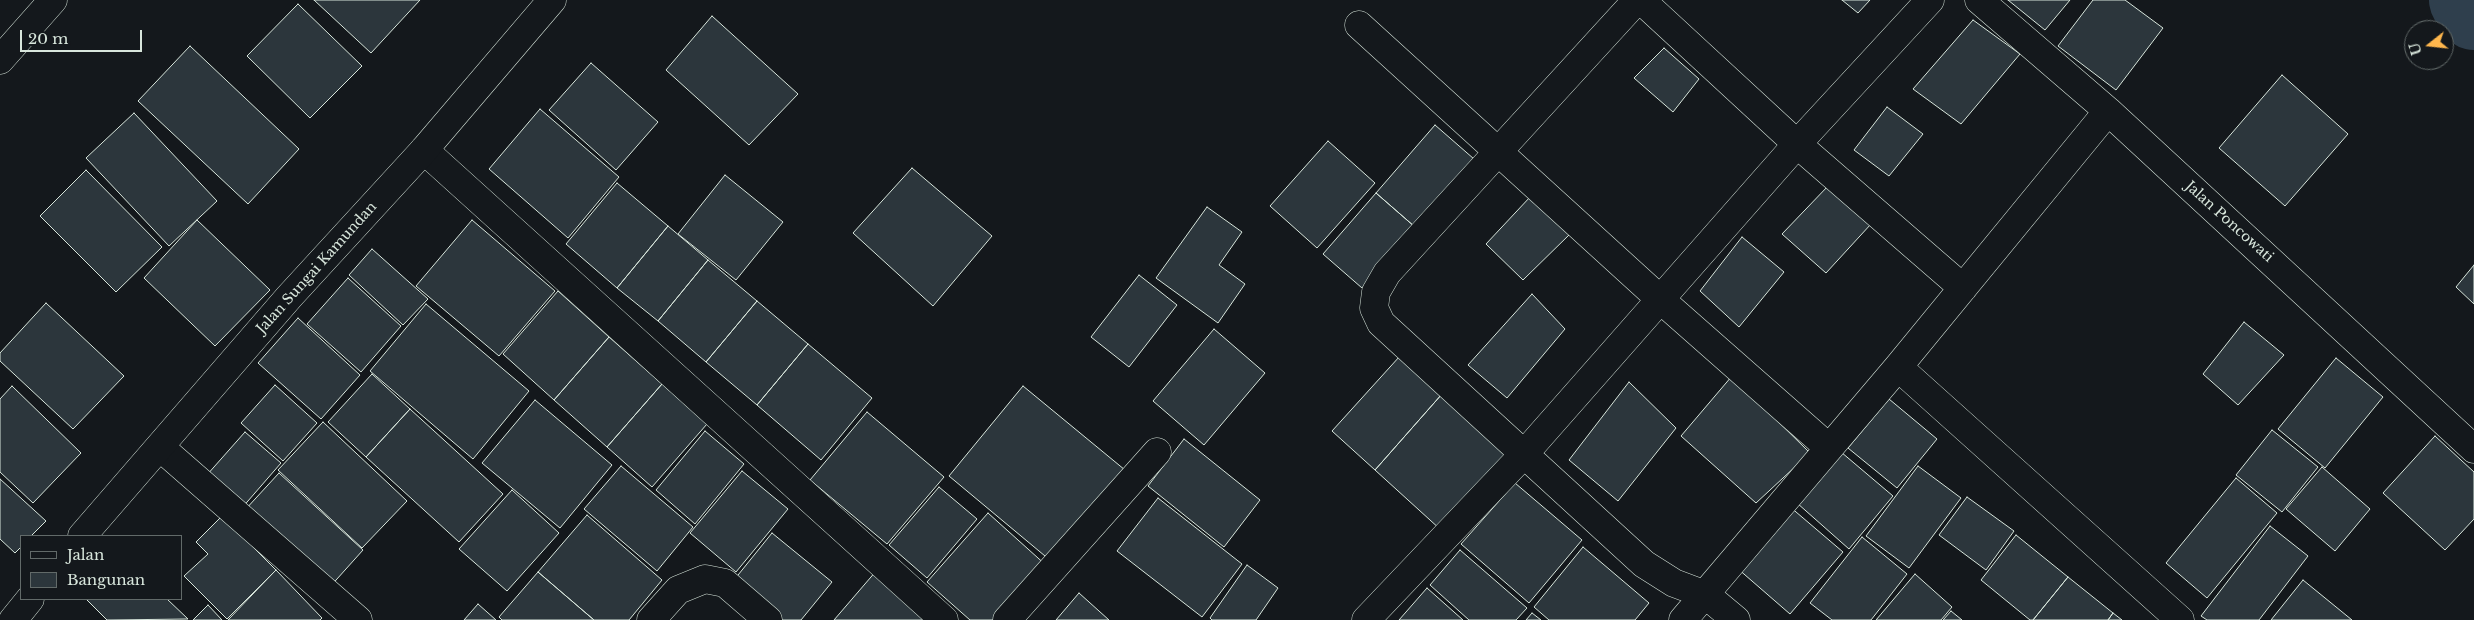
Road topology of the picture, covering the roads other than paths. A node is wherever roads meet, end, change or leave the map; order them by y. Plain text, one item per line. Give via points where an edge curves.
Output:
1 (53, 0) edge
2 (552, 0) edge
3 (1639, 0) edge
4 (1930, 0) edge
5 (1979, 0) edge
6 (1359, 25) dead end
7 (0, 60) edge
8 (2108, 111) junction
9 (1797, 144) junction
10 (424, 150) junction
11 (1500, 151) junction
12 (1963, 288) junction
13 (1660, 300) junction
14 (1898, 367) junction
15 (160, 447) junction
16 (1829, 448) junction
17 (2474, 448) edge
18 (1157, 452) dead end
19 (1525, 453) junction
20 (83, 535) edge
21 (1706, 595) junction
22 (29, 600) edge
23 (13, 620) edge
24 (358, 620) edge
25 (651, 620) edge
26 (768, 620) edge
27 (944, 620) edge
28 (1006, 620) edge
29 (1366, 620) edge
30 (1683, 620) edge
31 (1736, 620) edge
32 (2180, 620) edge

1 - 7 street
2 - 10 street, Jalan Sungai Kamundan
3 - 9 street
3 - 11 street
4 - 9 street
5 - 8 street, Jalan Poncowati
6 - 11 street
8 - 12 street
8 - 17 street, Jalan Poncowati
9 - 12 street
9 - 13 street
10 - 15 street, Jalan Sungai Kamundan via 289,297
10 - 27 street
11 - 13 street
11 - 19 street via 1387,273 1376,292 1374,308 1381,323
12 - 14 street
13 - 16 street
13 - 19 street
14 - 16 street
14 - 32 street
15 - 20 street, Jalan Sungai Kamundan
15 - 24 street
16 - 21 street
18 - 28 street
19 - 21 street via 1644,564 1674,583
19 - 29 street
21 - 30 street
21 - 31 street
22 - 23 street
25 - 26 street via 678,590 705,579 725,583

